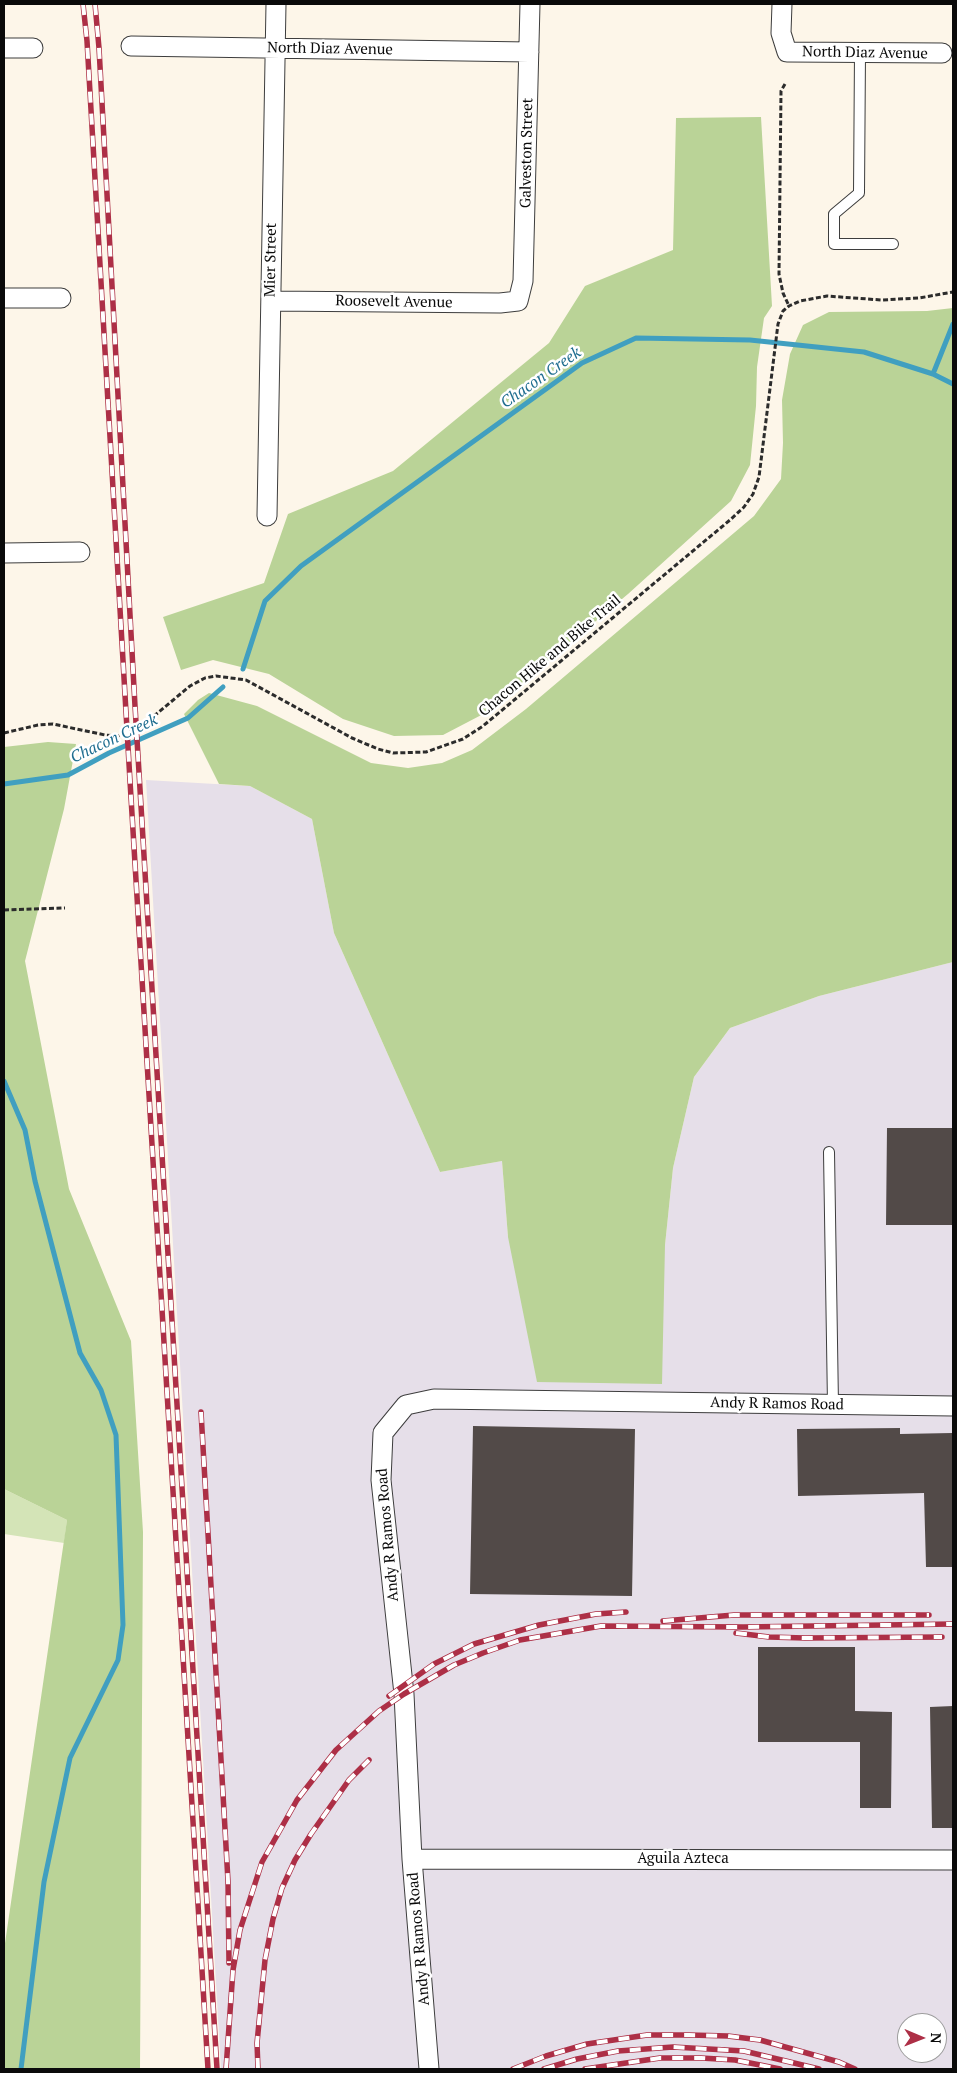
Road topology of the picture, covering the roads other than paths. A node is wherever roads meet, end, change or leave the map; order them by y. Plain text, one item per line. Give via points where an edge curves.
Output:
1 (276, 4) edge
2 (530, 4) edge
3 (782, 4) edge
4 (131, 46) dead end
5 (4, 48) edge
6 (33, 48) dead end
7 (275, 48) junction
8 (529, 52) junction
9 (860, 53) junction
10 (942, 53) dead end
11 (893, 244) dead end
12 (4, 298) edge
13 (61, 298) dead end
14 (270, 301) junction
15 (518, 301) joint
16 (266, 516) dead end
17 (4, 552) edge
18 (80, 552) dead end
19 (829, 1152) dead end
20 (833, 1405) junction
21 (953, 1406) edge
22 (412, 1859) junction
23 (953, 1860) edge
24 (429, 2069) edge

1 - 7 street, Mier Street
2 - 8 street, Galveston Street
3 - 9 street, North Diaz Avenue via 781,33 787,52
4 - 7 street, North Diaz Avenue
5 - 6 street
7 - 8 street, North Diaz Avenue
7 - 14 street, Mier Street
8 - 15 street, Galveston Street via 523,281
9 - 10 street, North Diaz Avenue
9 - 11 lane via 859,193 834,214 834,244
12 - 13 street
14 - 15 street, Roosevelt Avenue
14 - 16 street, Mier Street
17 - 18 street
19 - 20 lane
20 - 21 street, Andy R Ramos Road
20 - 22 street, Andy R Ramos Road via 434,1399 406,1405 383,1433 381,1480 404,1694
22 - 23 street, Aguila Azteca
22 - 24 street, Andy R Ramos Road

